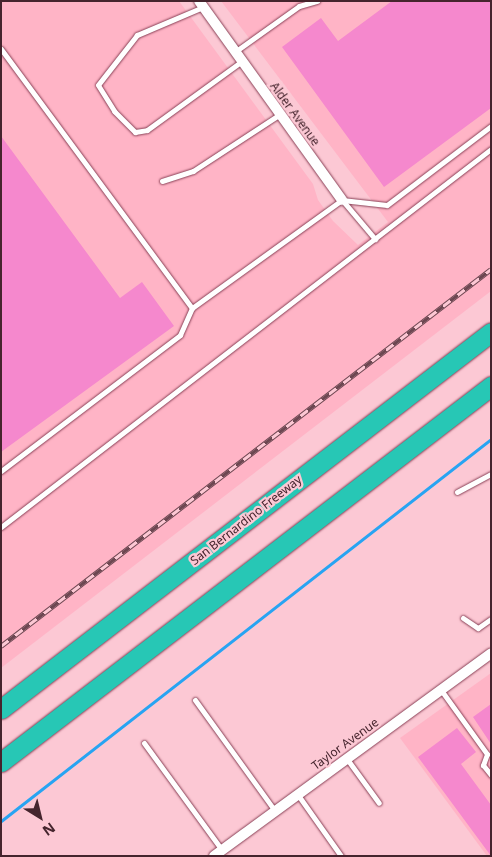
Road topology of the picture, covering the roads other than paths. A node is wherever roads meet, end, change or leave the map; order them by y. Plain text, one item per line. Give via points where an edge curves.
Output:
1 (317, 1) edge
2 (201, 4) edge
3 (1, 49) edge
4 (235, 52) junction
5 (242, 61) junction
6 (280, 114) junction
7 (491, 126) edge
8 (491, 149) edge
9 (162, 181) dead end
10 (342, 200) junction
11 (375, 238) junction
12 (192, 308) junction
13 (491, 332) edge
14 (491, 386) edge
15 (1, 471) edge
16 (491, 474) edge
17 (457, 492) dead end
18 (1, 526) edge
19 (463, 618) dead end
20 (491, 619) edge
21 (491, 653) edge
22 (441, 690) junction
23 (194, 700) dead end
24 (1, 708) edge
25 (144, 743) dead end
26 (489, 753) edge
27 (347, 758) junction
28 (1, 762) edge
29 (491, 775) edge
30 (297, 795) junction
31 (379, 803) dead end
32 (275, 811) junction
33 (218, 853) edge
34 (342, 856) edge

1 - 4 lane via 299,6
2 - 4 street, Alder Avenue
2 - 5 lane via 137,35 98,85 114,110 134,132 146,130
3 - 12 lane
4 - 5 street, Alder Avenue
5 - 6 street, Alder Avenue
6 - 9 lane via 193,171
6 - 10 street, Alder Avenue
7 - 10 lane via 387,205
8 - 11 lane
10 - 11 lane, Alder Avenue
10 - 12 lane
11 - 18 lane
12 - 15 lane via 180,335
13 - 24 highway, San Bernardino Freeway
14 - 28 highway
16 - 17 lane
19 - 20 lane via 478,628
21 - 22 street, Taylor Avenue
22 - 26 lane
22 - 27 street, Taylor Avenue
23 - 32 lane
25 - 33 lane
26 - 29 lane via 483,765
27 - 30 street, Taylor Avenue
27 - 31 lane
30 - 32 street, Taylor Avenue
30 - 34 lane
32 - 33 street, Taylor Avenue

